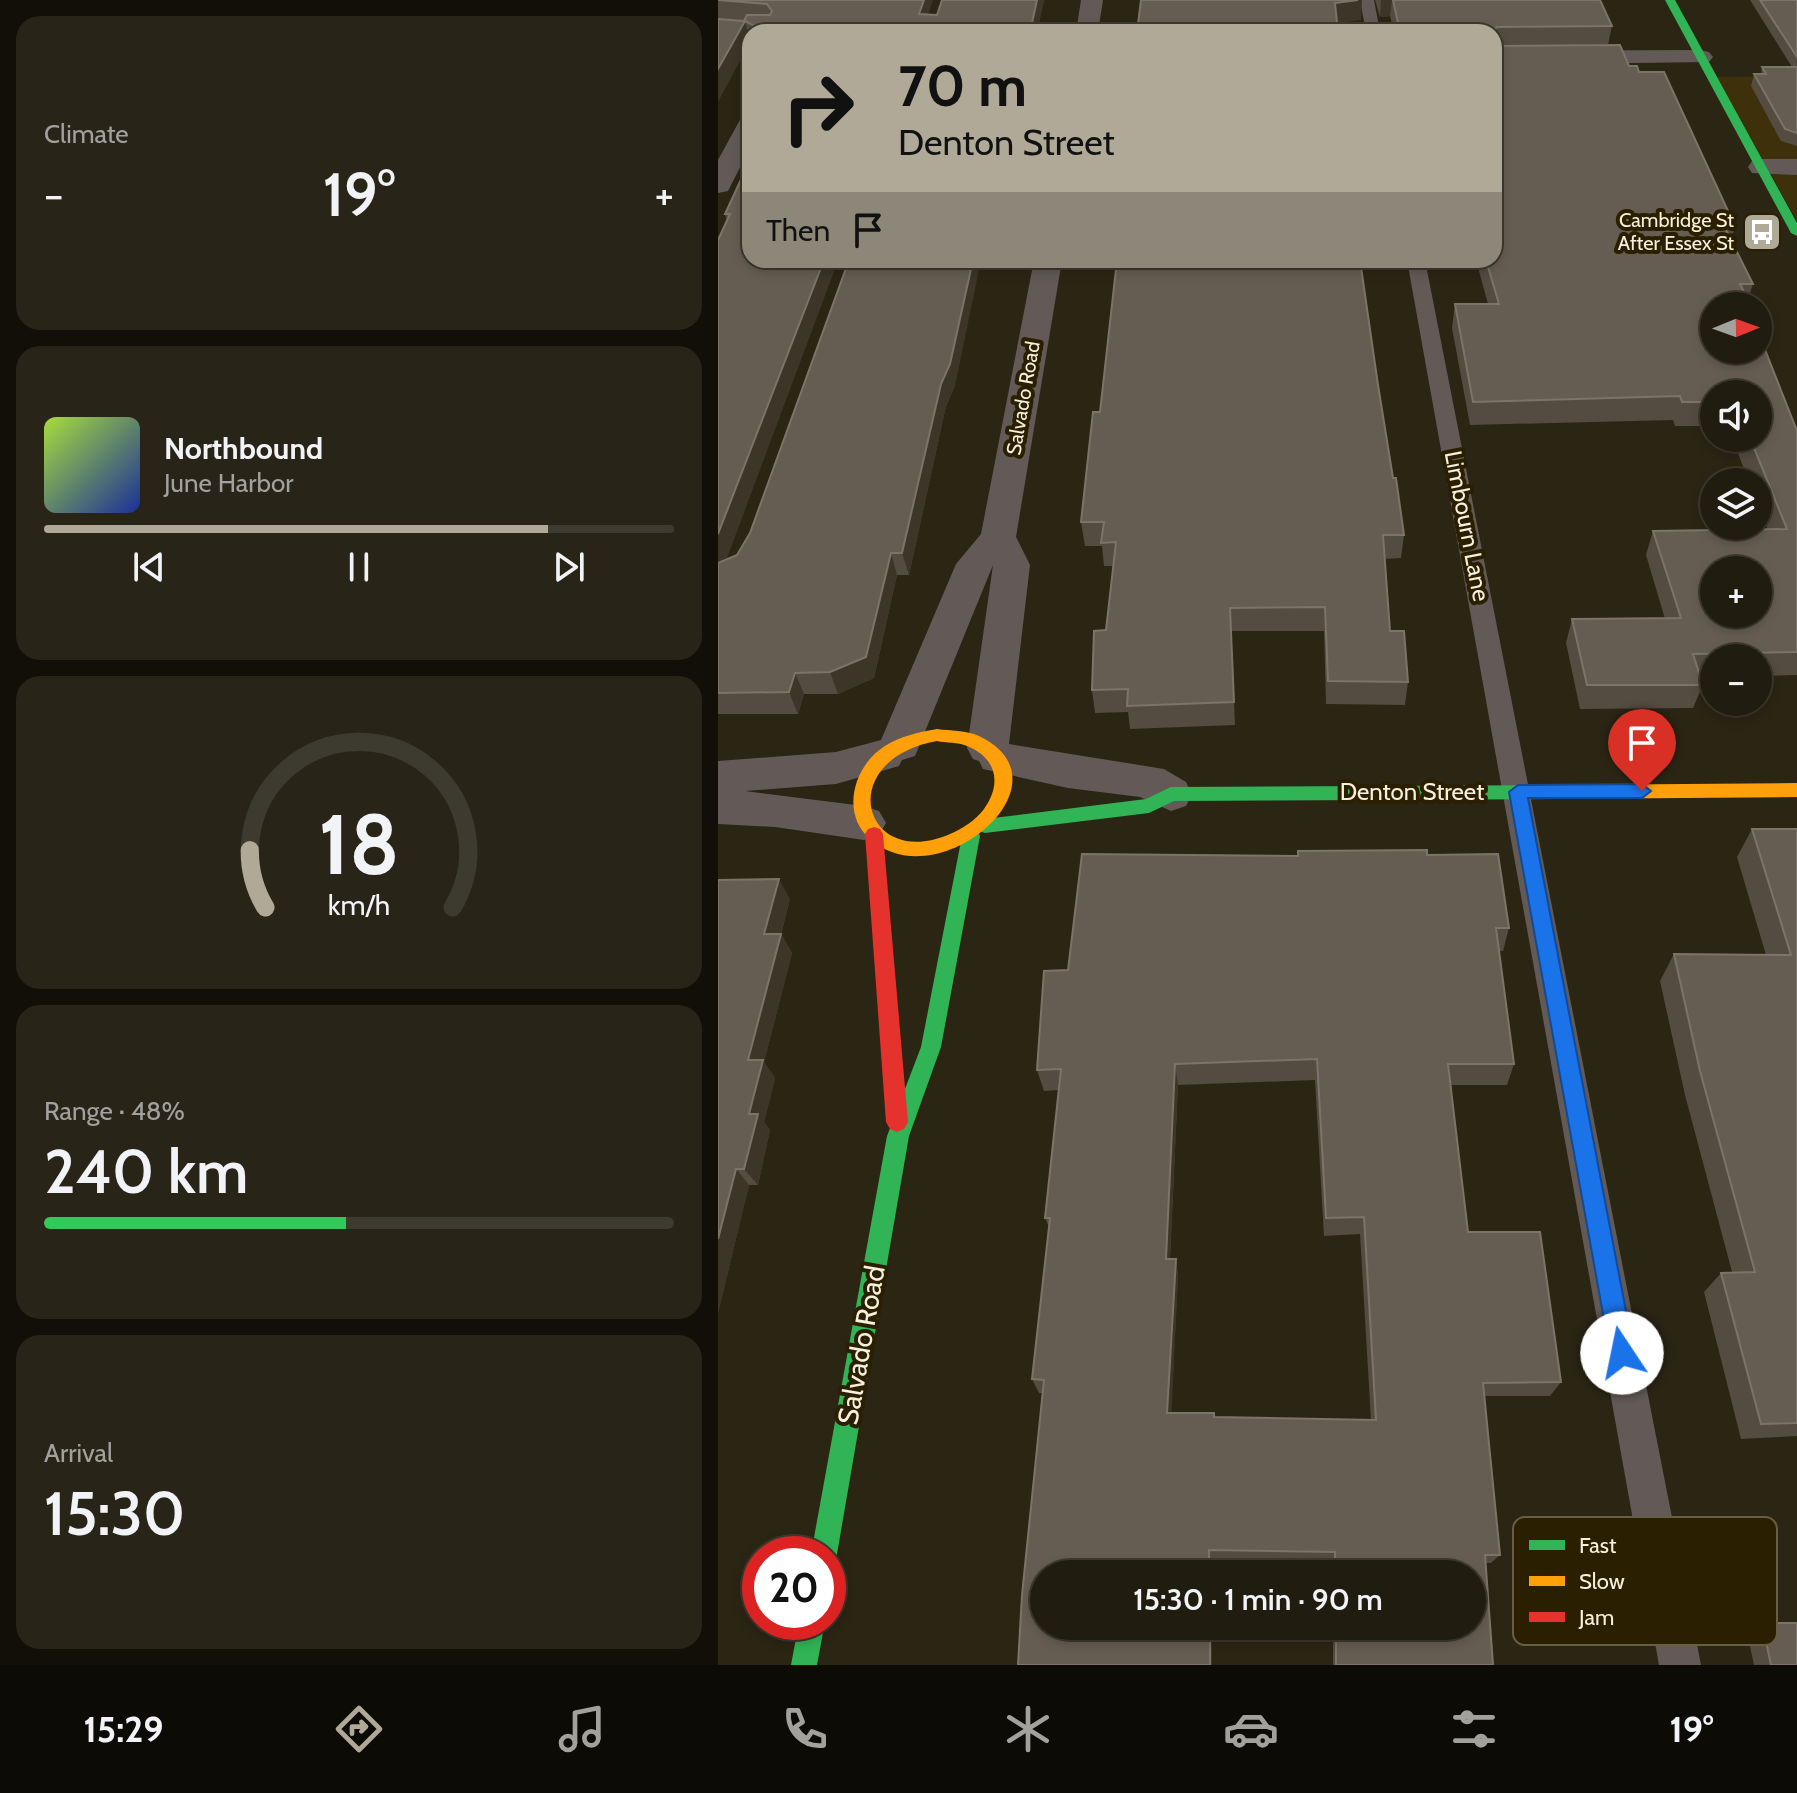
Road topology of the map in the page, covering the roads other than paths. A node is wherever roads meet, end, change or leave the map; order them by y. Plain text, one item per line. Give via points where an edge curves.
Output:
1 (1092, 0) edge
2 (1367, 0) edge
3 (1670, 0) edge
4 (1088, 24) edge
5 (1372, 24) edge
6 (1701, 57) junction
7 (1502, 58) edge
8 (742, 138) edge
9 (1761, 167) junction
10 (1797, 167) edge
11 (718, 185) edge
12 (1797, 233) edge
13 (1047, 268) edge
14 (1418, 268) edge
15 (998, 537) junction
16 (892, 750) junction
17 (993, 753) junction
18 (718, 777) edge
19 (1797, 790) edge
20 (1518, 792) junction
21 (1171, 794) junction
22 (718, 807) edge
23 (869, 829) junction
24 (978, 831) junction
25 (898, 1136) junction
26 (1653, 1517) edge
27 (827, 1536) edge
28 (809, 1640) edge
29 (1676, 1645) edge
30 (804, 1665) edge
31 (1680, 1665) edge

1 - 4 street
2 - 5 lane
3 - 6 main road
6 - 7 street
6 - 9 main road
8 - 11 street
9 - 10 street
9 - 12 main road
13 - 15 street, Salvado Road
14 - 20 lane, Limbourn Lane
15 - 16 street, Salvado Road via 974,564
15 - 17 street, Salvado Road via 1012,565
16 - 17 main road via 918,738 956,736
16 - 18 street via 836,768
16 - 23 main road via 872,767 858,795
17 - 21 street, Denton Street via 1068,772 1149,781
17 - 24 main road via 1005,770 1004,799
19 - 20 main road, Denton Street
20 - 21 main road, Denton Street
20 - 26 lane, Limbourn Lane
21 - 24 main road, Denton Street via 1149,806
22 - 23 street via 775,810
23 - 24 main road via 902,848 919,849 937,848
23 - 25 main road, Salvado Road
24 - 25 main road, Salvado Road via 931,1047
25 - 27 main road, Salvado Road
28 - 30 main road
29 - 31 lane, Limbourn Lane

